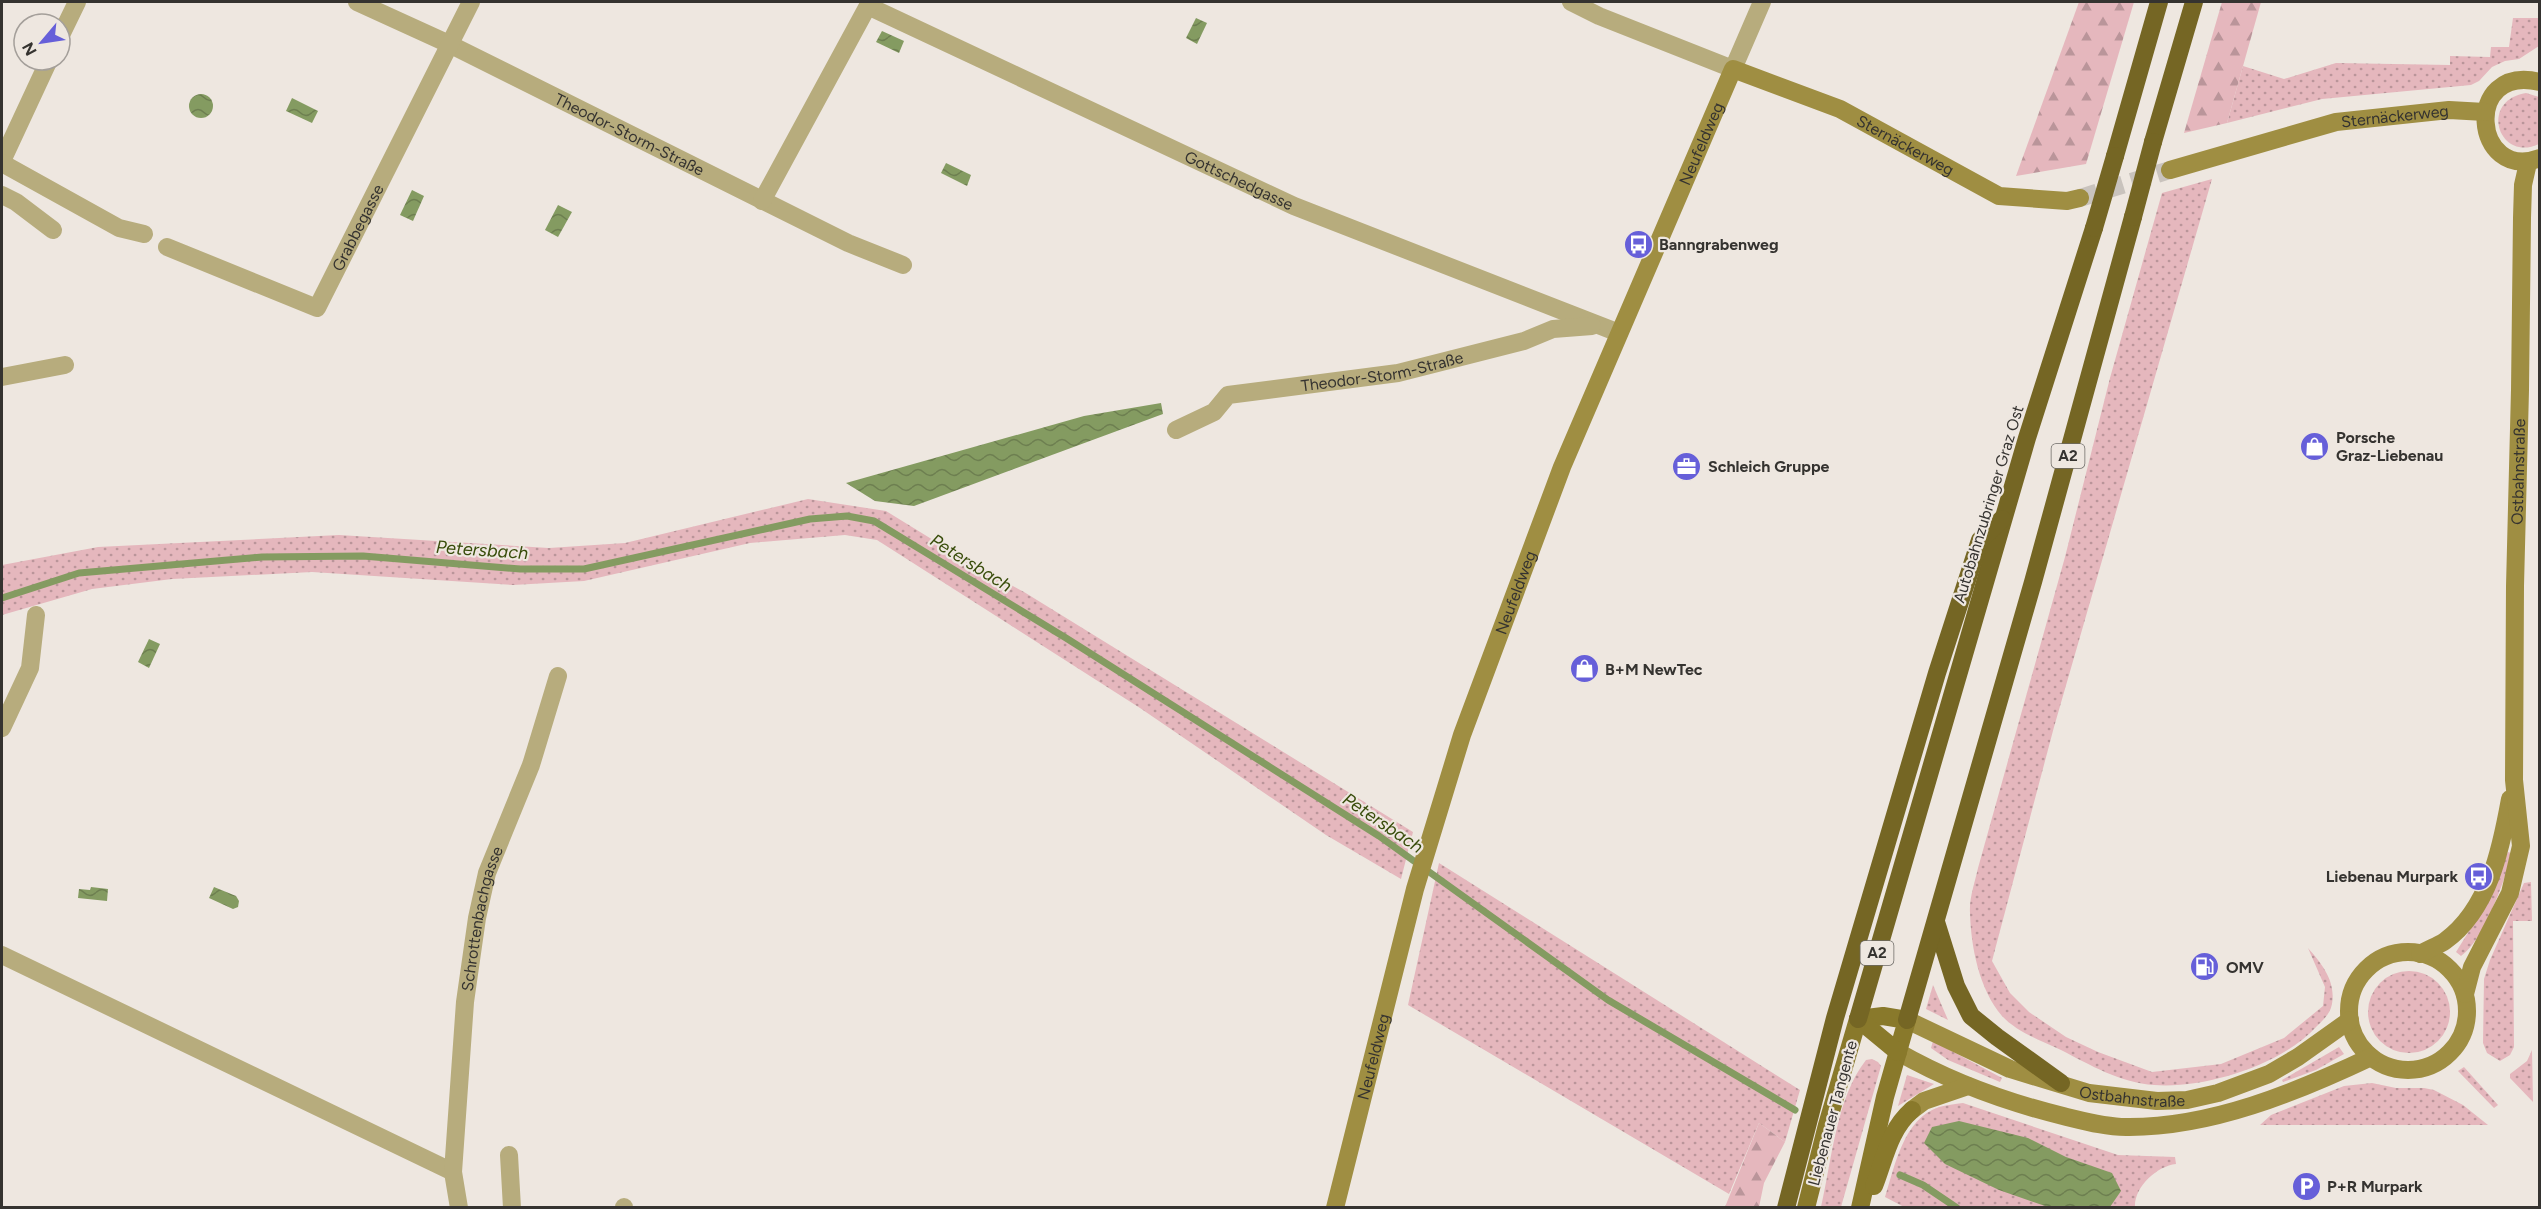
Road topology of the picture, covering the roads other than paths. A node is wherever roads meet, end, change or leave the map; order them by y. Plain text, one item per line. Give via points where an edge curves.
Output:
1 (357, 2) edge
2 (471, 2) edge
3 (1571, 2) edge
4 (1762, 2) edge
5 (2159, 2) edge
6 (2194, 2) edge
7 (869, 4) edge
8 (449, 45) junction
9 (1733, 69) junction
10 (43, 72) edge
11 (2540, 82) edge
12 (2485, 112) junction
13 (2534, 161) edge
14 (2, 162) edge
15 (2170, 170) tunnel mouth
16 (2, 195) edge
17 (2080, 198) tunnel mouth
18 (762, 201) junction
19 (53, 230) dead end
20 (144, 234) dead end
21 (167, 247) dead end
22 (903, 265) dead end
23 (1597, 325) junction
24 (1619, 333) junction
25 (65, 365) dead end
26 (2, 377) edge
27 (1176, 430) dead end
28 (2004, 518) junction
29 (36, 615) dead end
30 (558, 676) dead end
31 (2, 728) edge
32 (2514, 780) junction
33 (1936, 921) junction
34 (2420, 954) junction
35 (2, 955) edge
36 (2465, 994) junction
37 (1858, 1019) junction
38 (1907, 1020) junction
39 (2350, 1020) junction
40 (1898, 1052) junction
41 (2371, 1057) junction
42 (2061, 1083) junction
43 (1968, 1086) junction
44 (509, 1155) dead end
45 (453, 1172) junction
46 (459, 1208) edge
47 (512, 1208) edge
48 (1335, 1208) edge
49 (1786, 1208) edge
50 (1806, 1208) edge
51 (1860, 1208) edge

1 - 8 street, Theodor-Storm-Straße
2 - 8 street, Grabbegasse
3 - 9 street
4 - 9 street, Neufeldweg
5 - 28 highway, Autobahnzubringer Graz Ost / A2, bridge
6 - 33 highway, A2, bridge
7 - 18 street, Gottschedgasse
7 - 23 street, Gottschedgasse via 1294,206
8 - 18 street, Theodor-Storm-Straße
8 - 21 street, Grabbegasse via 317,308
9 - 17 main road, Sternäckerweg via 1840,109 2000,196 2067,201
9 - 24 main road, Neufeldweg
10 - 14 street
11 - 12 main road via 2528,79 2500,87
12 - 13 main road via 2485,131 2494,148 2509,159
12 - 15 main road, Sternäckerweg via 2449,110 2336,122
13 - 32 main road, Ostbahnstraße via 2523,185
14 - 20 street via 119,228
16 - 19 street
18 - 22 street, Theodor-Storm-Straße
23 - 24 street, Gottschedgasse
23 - 27 street, Theodor-Storm-Straße via 1553,329 1524,341 1398,373 1228,394 1214,411
24 - 48 main road, Neufeldweg via 1553,489 1462,735 1415,889
25 - 26 street
28 - 37 highway, Autobahnzubringer Graz Ost / A2
28 - 49 highway via 1980,540 1936,673 1835,1018
29 - 31 street via 30,668
30 - 45 street, Schrottenbachgasse via 531,765 488,873 477,918 464,1013
32 - 34 main road, Ostbahnstraße via 2502,844 2474,910 2444,942
32 - 36 main road, Ostbahnstraße via 2522,846 2517,872 2472,967
33 - 38 highway, A2
33 - 42 highway via 1956,986 1971,1016
34 - 36 main road, Ostbahnstraße via 2448,968
34 - 39 main road, Ostbahnstraße via 2390,956 2366,970 2352,994
35 - 45 street
36 - 41 main road, Ostbahnstraße via 2468,1008 2463,1035 2445,1058 2433,1066 2411,1071 2390,1068
37 - 38 main road via 1882,1016
37 - 40 main road
37 - 50 main road, Liebenauer Tangente
38 - 40 main road
38 - 42 main road, Ostbahnstraße via 2010,1069
39 - 41 main road via 2356,1040
39 - 42 main road, Ostbahnstraße via 2269,1074 2187,1100 2122,1099
40 - 43 main road, Ostbahnstraße
40 - 51 main road
41 - 43 main road, Ostbahnstraße via 2270,1101 2178,1124 2126,1127 2091,1123
43 - 51 main road via 1924,1101 1896,1127 1873,1189
44 - 47 street
45 - 46 street, Schrottenbachgasse

